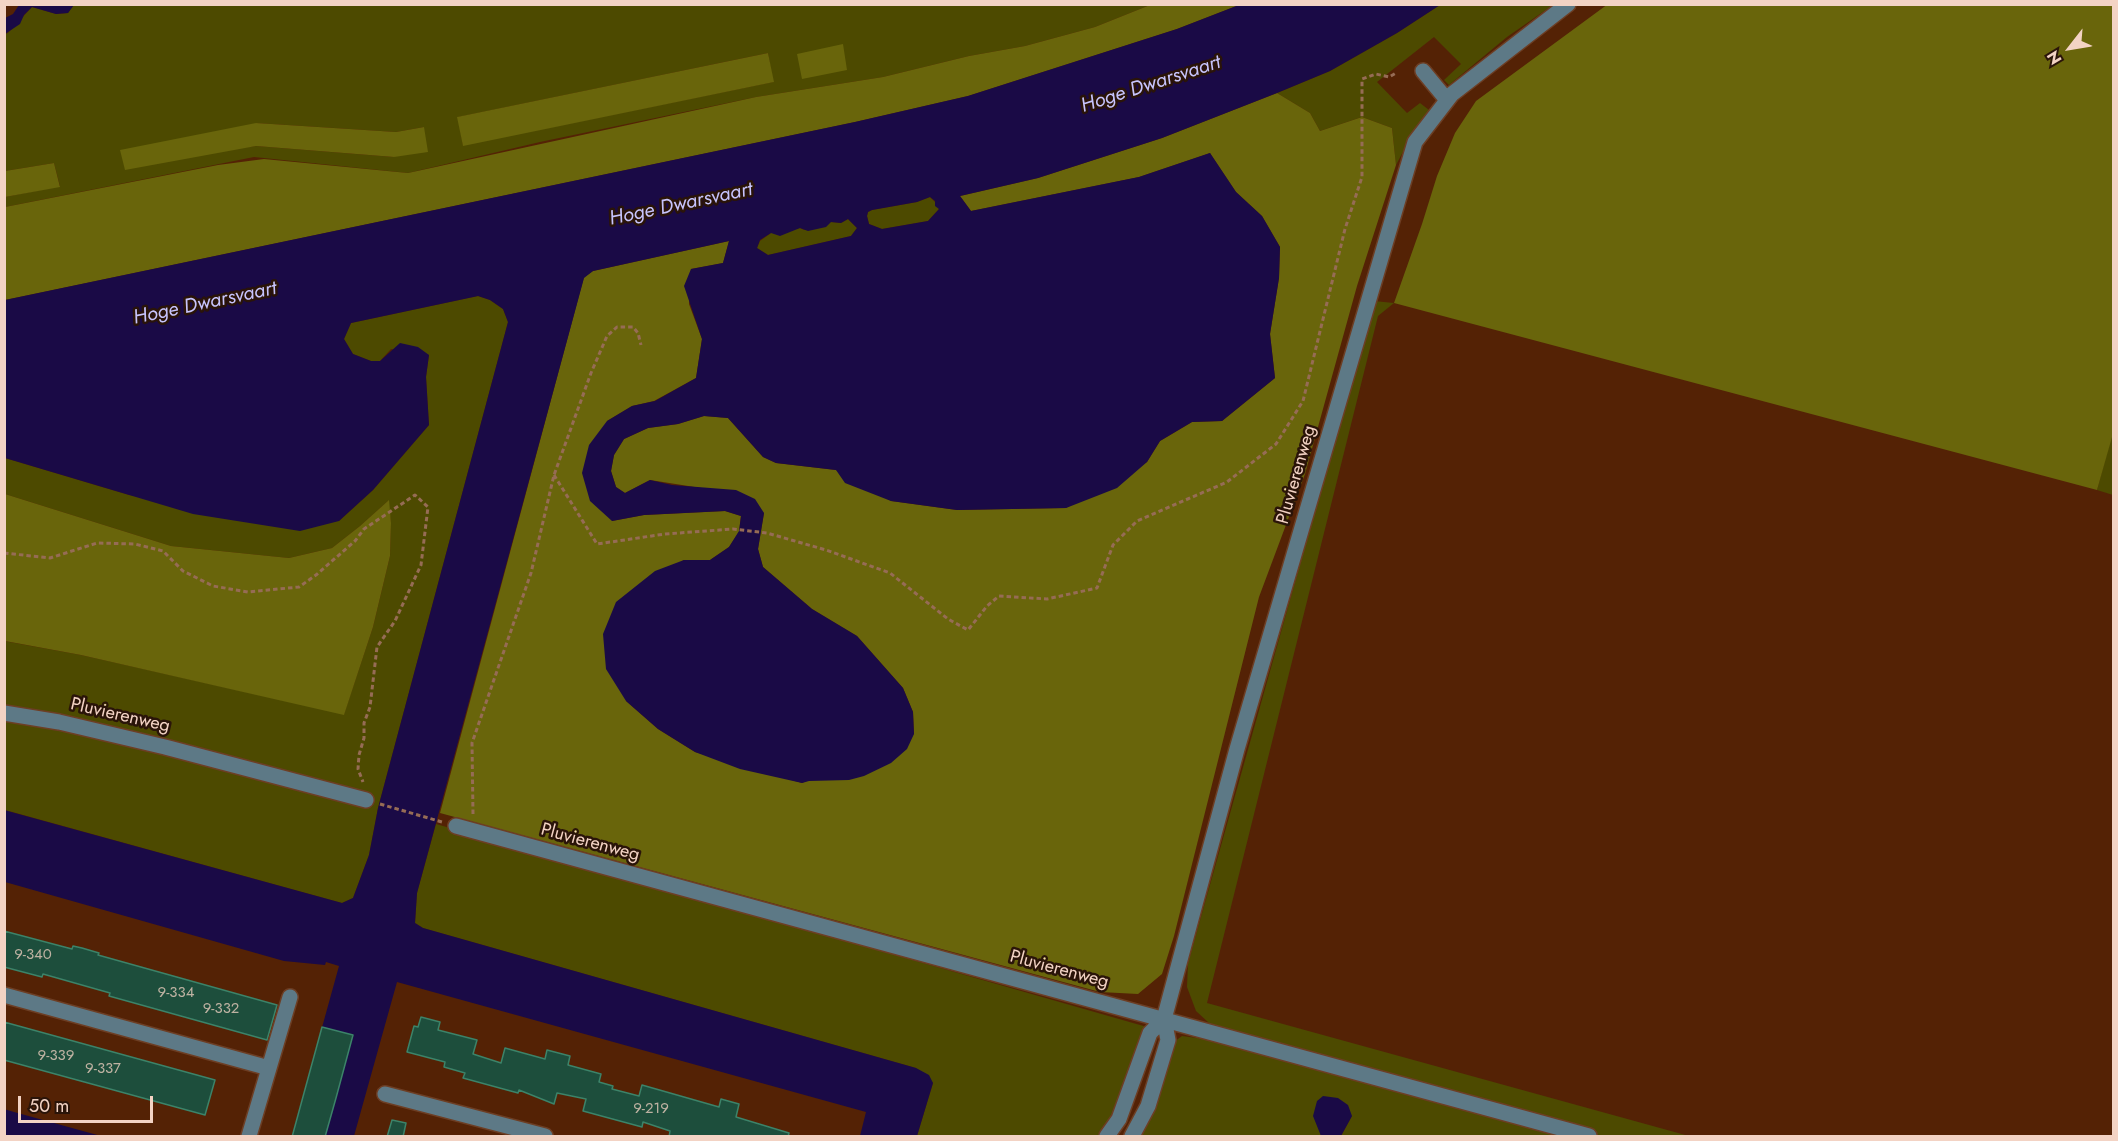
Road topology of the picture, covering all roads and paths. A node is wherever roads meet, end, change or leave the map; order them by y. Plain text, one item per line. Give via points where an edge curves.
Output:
1 (1568, 4) edge
2 (1423, 71) dead end
3 (1396, 73) dead end
4 (1447, 100) junction
5 (641, 345) dead end
6 (554, 475) junction
7 (4, 553) edge
8 (4, 712) edge
9 (366, 800) junction
10 (456, 826) joint
11 (472, 831) junction
12 (4, 995) edge
13 (290, 997) dead end
14 (1164, 1019) junction
15 (269, 1068) junction
16 (385, 1094) dead end
17 (249, 1137) edge
18 (545, 1137) edge
19 (1107, 1137) edge
20 (1132, 1137) edge
21 (1589, 1137) edge

1 - 4 street, Pluvierenweg
2 - 4 street
3 - 6 path via 1362,79 1362,177 1345,229 1303,401 1276,444 1227,482 1137,521 1113,545 1097,588 1047,599 999,596 968,630 890,573 767,533 733,529 597,544
4 - 14 street, Pluvierenweg via 1415,142 1237,749
5 - 6 path via 633,327 617,327 607,336
6 - 11 path via 531,573 472,743
7 - 9 path via 50,558 98,543 135,544 163,551 183,572 213,586 248,592 299,587 364,529 416,495 428,507 421,565 395,621 377,647 358,769 368,792
8 - 9 street, Pluvierenweg via 165,747
9 - 10 path
10 - 11 street, Pluvierenweg
11 - 14 street, Pluvierenweg
12 - 15 street
13 - 15 street
14 - 19 street, Pluvierenweg via 1150,1034 1119,1119
14 - 20 street, Pluvierenweg via 1168,1040 1148,1107
14 - 21 street
15 - 17 street
16 - 18 street

